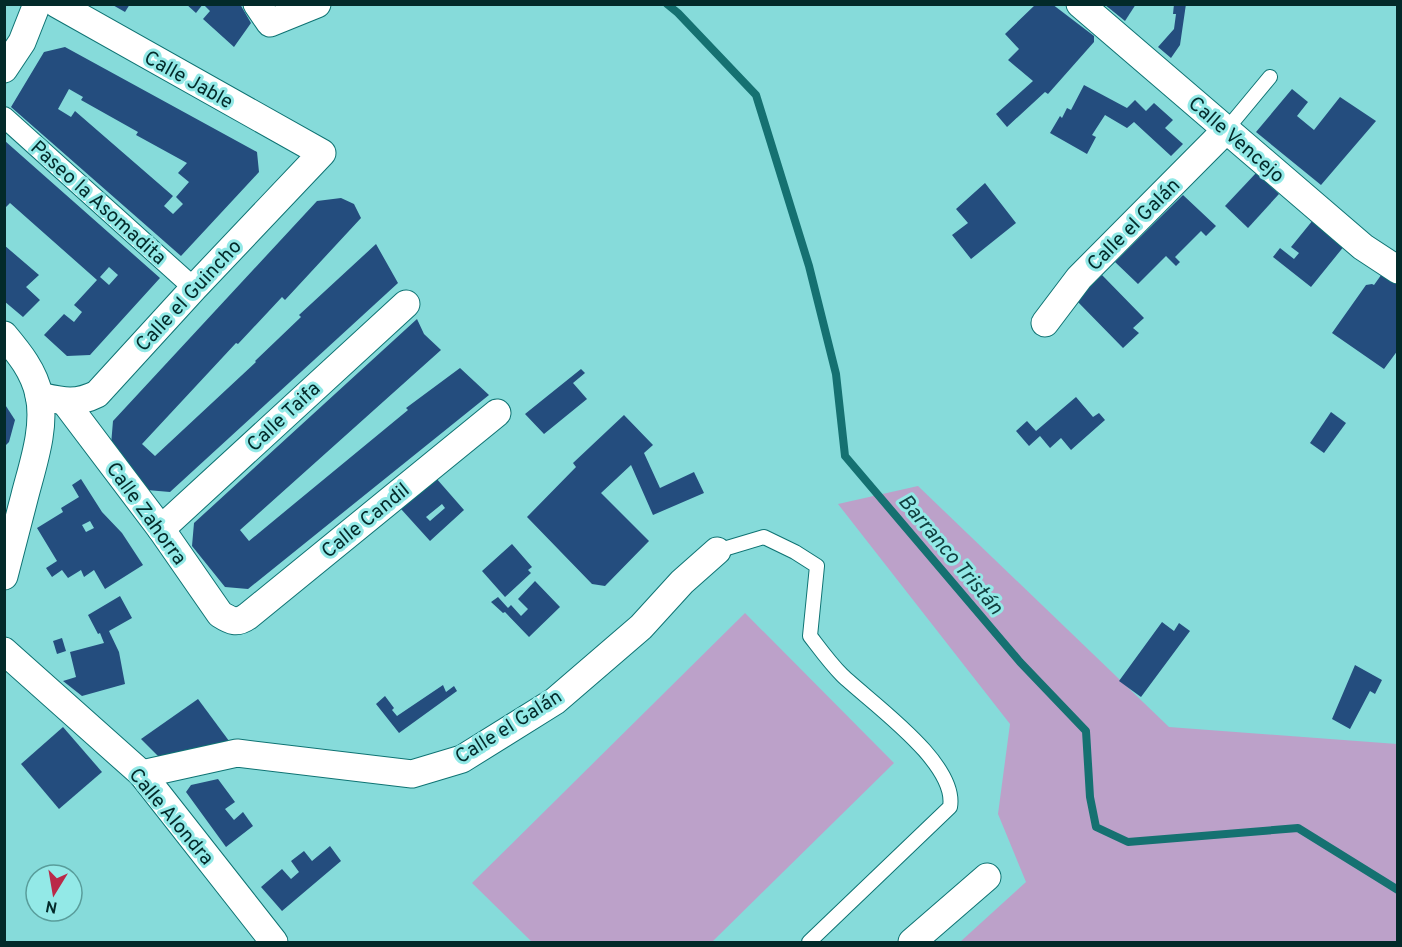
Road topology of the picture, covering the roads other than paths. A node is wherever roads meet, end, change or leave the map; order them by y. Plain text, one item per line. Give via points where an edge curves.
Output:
1 (37, 4) edge
2 (57, 4) edge
3 (317, 4) edge
4 (1080, 4) edge
5 (263, 14) edge
6 (4, 69) edge
7 (1270, 77) dead end
8 (4, 117) edge
9 (1226, 130) junction
10 (321, 153) joint
11 (1398, 270) edge
12 (194, 288) junction
13 (406, 304) dead end
14 (1045, 323) dead end
15 (4, 335) edge
16 (52, 399) junction
17 (497, 413) dead end
18 (34, 458) junction
19 (4, 491) edge
20 (161, 529) junction
21 (717, 550) joint
22 (4, 576) edge
23 (231, 621) joint
24 (4, 651) edge
25 (142, 774) junction
26 (987, 877) dead end
27 (274, 942) edge
28 (808, 942) edge
29 (912, 942) edge

1 - 6 street via 22,42
2 - 10 street, Calle Jable
3 - 5 street
4 - 9 street, Calle Vencejo
7 - 9 lane
8 - 12 street, Paseo la Asomadita
9 - 11 street, Calle Vencejo via 1363,247
9 - 14 street, Calle el Galán via 1079,278
10 - 12 street, Calle el Guincho
12 - 16 street, Calle el Guincho via 97,394 84,400
13 - 20 street, Calle Taifa
15 - 16 street
16 - 18 street via 40,428
16 - 20 street, Calle Zahorra
17 - 23 street, Calle Candil via 248,616
18 - 19 street
18 - 22 street
20 - 23 street, Calle Zahorra via 220,614
21 - 25 street, Calle el Galán via 641,627 555,701 462,759 412,774 237,753
21 - 28 lane via 764,537 817,566 810,636 842,675 899,723 941,771 952,795 950,807
24 - 25 street, Calle Alondra
25 - 27 street, Calle Alondra
26 - 29 street

